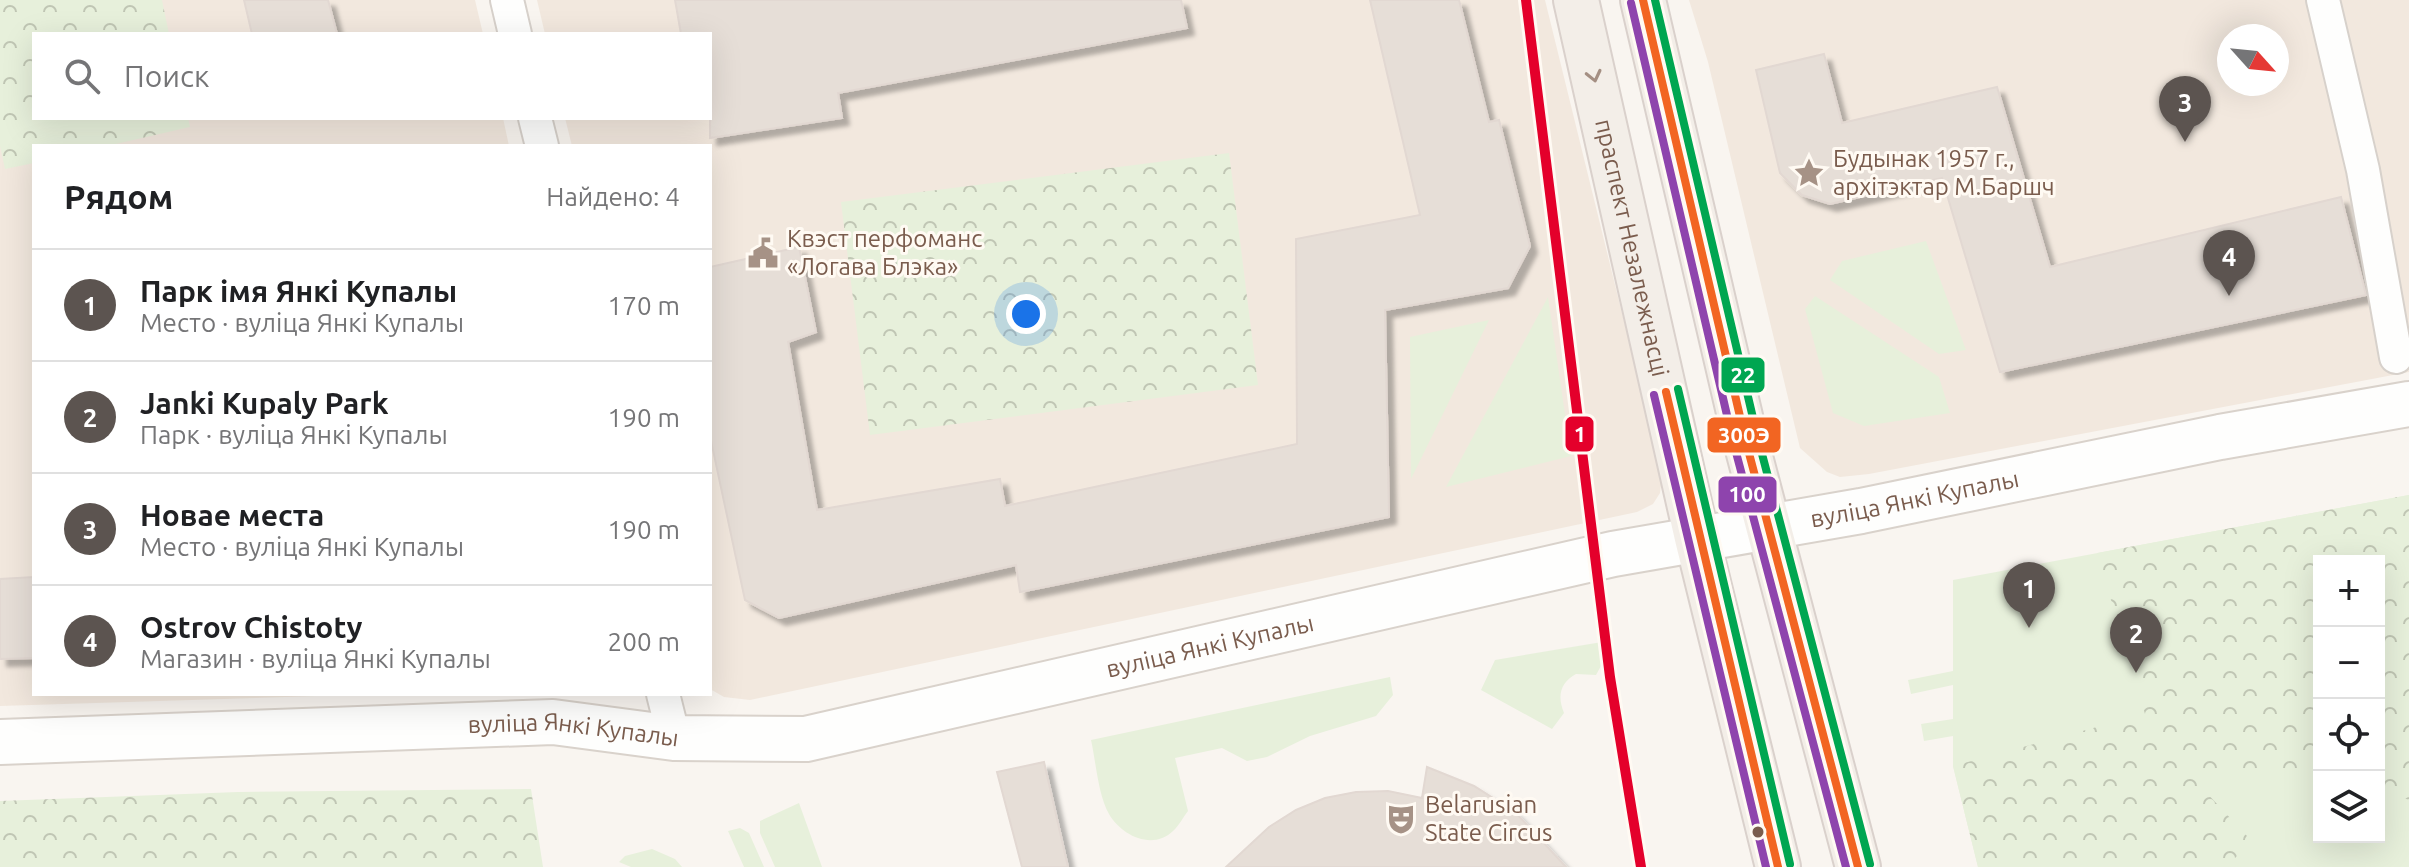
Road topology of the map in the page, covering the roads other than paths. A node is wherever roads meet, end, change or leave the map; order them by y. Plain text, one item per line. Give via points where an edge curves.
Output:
1 (507, 0) edge
2 (1576, 0) edge
3 (1643, 0) edge
4 (2323, 0) edge
5 (515, 32) edge
6 (536, 120) edge
7 (542, 144) edge
8 (2396, 357) dead end
9 (2409, 404) edge
10 (1769, 525) junction
11 (1697, 538) junction
12 (664, 696) edge
13 (674, 738) junction
14 (0, 742) edge
15 (1778, 867) edge
16 (1858, 867) edge

1 - 5 street
2 -> 11 main road, праспект Незалежнасці
3 - 10 main road
4 - 8 street via 2363,170
6 - 7 street
9 - 10 main road, вуліца Янкі Купалы
10 - 11 main road, вуліца Янкі Купалы
10 - 16 main road
11 - 13 main road, вуліца Янкі Купалы via 806,739
11 - 15 main road, праспект Незалежнасці
12 - 13 street
13 - 14 main road, вуліца Янкі Купалы via 553,722

